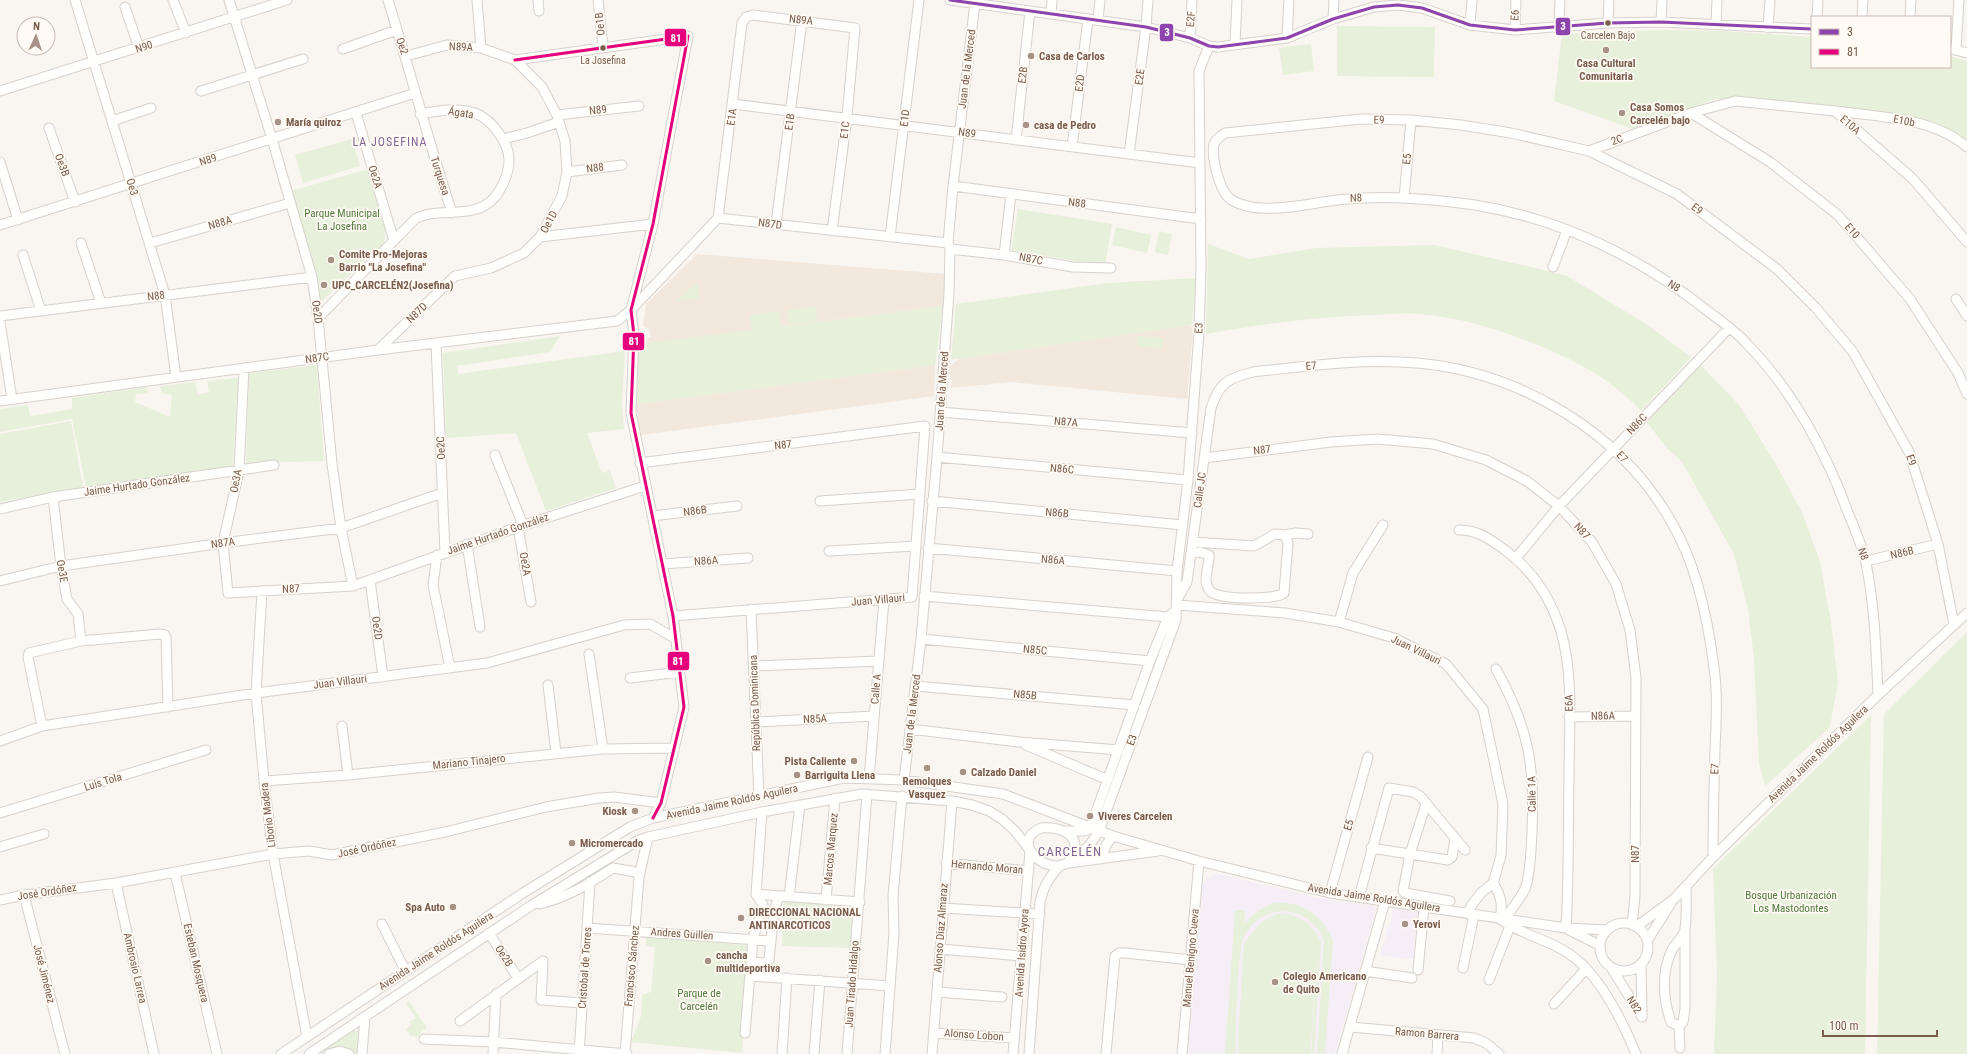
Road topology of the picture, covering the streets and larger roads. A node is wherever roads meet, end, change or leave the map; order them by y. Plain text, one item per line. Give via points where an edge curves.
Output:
1 (75, 0) edge
2 (173, 0) edge
3 (228, 0) edge
4 (284, 0) edge
5 (388, 0) edge
6 (477, 0) edge
7 (538, 0) edge
8 (598, 0) edge
9 (919, 0) edge
10 (950, 0) edge
11 (1052, 0) edge
12 (1100, 0) edge
13 (1148, 0) edge
14 (1192, 0) edge
15 (1237, 0) edge
16 (1289, 0) edge
17 (1334, 0) edge
18 (1472, 0) edge
19 (1516, 0) edge
20 (1560, 0) edge
21 (1609, 0) edge
22 (1662, 0) edge
23 (1717, 0) edge
24 (1770, 0) edge
25 (1818, 0) edge
26 (1864, 0) edge
27 (1911, 0) edge
28 (1959, 0) edge
29 (962, 1) edge
30 (975, 3) junction
31 (1374, 3) edge
32 (1007, 4) edge
33 (1422, 4) edge
34 (125, 7) dead end
35 (539, 11) dead end
36 (1030, 11) junction
37 (1051, 14) junction
38 (1817, 16) edge
39 (1862, 16) edge
40 (1910, 16) edge
41 (234, 17) junction
42 (746, 17) joint
43 (1088, 19) junction
44 (802, 20) junction
45 (1098, 20) junction
46 (1333, 20) junction
47 (1660, 22) junction
48 (1608, 23) junction
49 (1716, 24) junction
50 (1470, 25) junction
51 (1559, 26) junction
52 (1146, 27) junction
53 (855, 28) joint
54 (1768, 28) junction
55 (1811, 29) edge
56 (397, 30) junction
57 (1515, 30) junction
58 (186, 33) junction
59 (1190, 38) junction
60 (1287, 38) junction
61 (1235, 44) junction
62 (1210, 46) junction
63 (603, 47) junction
64 (139, 48) junction
65 (481, 48) junction
66 (343, 49) dead end
67 (1953, 50) edge
68 (1967, 53) edge
69 (406, 56) junction
70 (303, 59) dead end
71 (515, 60) junction
72 (94, 63) junction
73 (252, 75) junction
74 (0, 91) edge
75 (201, 91) dead end
76 (415, 93) junction
77 (733, 104) junction
78 (639, 106) dead end
79 (151, 108) dead end
80 (791, 111) junction
81 (1835, 111) junction
82 (356, 113) junction
83 (1691, 113) junction
84 (420, 114) junction
85 (847, 117) junction
86 (558, 118) junction
87 (1411, 120) junction
88 (112, 121) junction
89 (904, 125) junction
90 (49, 128) dead end
91 (960, 132) junction
92 (272, 139) junction
93 (502, 139) junction
94 (1016, 140) junction
95 (1072, 147) junction
96 (1967, 147) edge
97 (1589, 151) junction
98 (1129, 154) junction
99 (0, 162) edge
100 (1200, 163) junction
101 (622, 164) dead end
102 (567, 172) junction
103 (131, 184) junction
104 (953, 186) junction
105 (1222, 187) joint
106 (1011, 194) junction
107 (1404, 198) junction
108 (75, 202) junction
109 (290, 203) junction
110 (452, 214) junction
111 (718, 218) junction
112 (1201, 219) junction
113 (18, 220) junction
114 (653, 224) junction
115 (776, 224) junction
116 (0, 225) edge
117 (1567, 230) junction
118 (832, 231) junction
119 (540, 237) junction
120 (890, 237) junction
121 (394, 241) junction
122 (1967, 242) edge
123 (81, 243) dead end
124 (150, 243) junction
125 (949, 246) junction
126 (22, 255) dead end
127 (1004, 255) junction
128 (1553, 267) dead end
129 (1111, 268) dead end
130 (455, 276) joint
131 (312, 277) junction
132 (165, 295) junction
133 (1956, 299) dead end
134 (101, 303) junction
135 (631, 310) junction
136 (41, 311) junction
137 (0, 316) edge
138 (1967, 316) edge
139 (318, 318) junction
140 (0, 322) edge
141 (1729, 328) junction
142 (436, 344) junction
143 (378, 350) junction
144 (322, 358) junction
145 (244, 368) junction
146 (176, 377) junction
147 (1225, 382) joint
148 (1967, 394) edge
149 (12, 398) junction
150 (0, 401) edge
151 (940, 412) junction
152 (925, 426) joint
153 (1192, 432) junction
154 (1613, 448) junction
155 (495, 455) dead end
156 (937, 457) junction
157 (1204, 458) junction
158 (640, 463) junction
159 (274, 465) dead end
160 (239, 472) junction
161 (1188, 480) junction
162 (645, 486) junction
163 (442, 493) junction
164 (920, 494) junction
165 (53, 497) junction
166 (820, 501) dead end
167 (932, 501) junction
168 (737, 506) dead end
169 (1559, 506) junction
170 (0, 509) edge
171 (652, 516) junction
172 (1183, 525) junction
173 (1383, 525) dead end
174 (520, 526) junction
175 (341, 528) junction
176 (1459, 530) dead end
177 (1308, 534) dead end
178 (1285, 535) junction
179 (1193, 542) junction
180 (223, 543) junction
181 (467, 544) junction
182 (1938, 544) junction
183 (916, 546) junction
184 (928, 548) junction
185 (829, 551) dead end
186 (1191, 552) junction
187 (441, 554) junction
188 (748, 558) dead end
189 (1516, 558) junction
190 (1866, 561) junction
191 (663, 564) junction
192 (61, 566) junction
193 (1177, 571) junction
194 (370, 580) junction
195 (0, 581) edge
196 (353, 586) junction
197 (262, 591) junction
198 (228, 593) joint
199 (924, 596) junction
200 (884, 600) junction
201 (531, 602) dead end
202 (1175, 608) junction
203 (751, 609) junction
204 (1967, 613) edge
205 (673, 616) junction
206 (1339, 622) junction
207 (1954, 625) junction
208 (480, 627) dead end
209 (920, 639) junction
210 (676, 640) junction
211 (81, 641) junction
212 (589, 654) dead end
213 (878, 661) junction
214 (1150, 661) junction
215 (754, 666) junction
216 (450, 668) junction
217 (1496, 669) dead end
218 (680, 672) junction
219 (383, 677) junction
220 (630, 678) dead end
221 (548, 685) dead end
222 (915, 686) junction
223 (256, 693) junction
224 (1878, 695) junction
225 (1135, 705) junction
226 (168, 707) junction
227 (874, 716) junction
228 (1636, 716) junction
229 (1569, 717) junction
230 (756, 722) junction
231 (42, 726) junction
232 (342, 726) dead end
233 (910, 729) junction
234 (0, 741) edge
235 (1019, 742) junction
236 (674, 748) junction
237 (603, 749) junction
238 (206, 750) dead end
239 (1119, 750) junction
240 (556, 753) junction
241 (1368, 757) dead end
242 (348, 775) junction
243 (869, 778) junction
244 (904, 780) junction
245 (1108, 780) junction
246 (264, 781) junction
247 (868, 794) junction
248 (759, 796) junction
249 (902, 796) junction
250 (835, 798) junction
251 (952, 801) junction
252 (661, 803) junction
253 (1426, 804) junction
254 (800, 805) junction
255 (762, 812) junction
256 (0, 813) edge
257 (653, 818) junction
258 (1095, 830) junction
259 (1063, 831) junction
260 (44, 834) dead end
261 (1113, 836) junction
262 (648, 837) junction
263 (1455, 839) junction
264 (0, 847) edge
265 (1371, 848) junction
266 (1029, 850) junction
267 (1162, 850) junction
268 (1465, 850) dead end
269 (273, 854) junction
270 (1410, 854) junction
271 (1713, 857) junction
272 (1101, 859) junction
273 (1199, 861) junction
274 (946, 863) junction
275 (1066, 863) junction
276 (1029, 871) junction
277 (175, 873) junction
278 (639, 877) junction
279 (116, 882) junction
280 (590, 882) junction
281 (1493, 884) junction
282 (1686, 886) junction
283 (523, 893) junction
284 (1330, 893) junction
285 (756, 894) junction
286 (24, 895) junction
287 (779, 896) junction
288 (789, 896) junction
289 (1359, 897) junction
290 (1674, 898) junction
291 (0, 900) edge
292 (826, 900) junction
293 (1385, 901) junction
294 (1450, 901) dead end
295 (860, 902) junction
296 (762, 903) junction
297 (532, 905) junction
298 (1424, 907) junction
299 (943, 908) junction
300 (774, 911) junction
301 (1025, 913) junction
302 (1040, 914) junction
303 (1471, 914) junction
304 (1505, 921) junction
305 (382, 924) dead end
306 (1634, 926) junction
307 (469, 928) junction
308 (587, 928) junction
309 (1566, 928) junction
310 (635, 930) junction
311 (1607, 930) junction
312 (1685, 931) junction
313 (489, 933) junction
314 (753, 939) junction
315 (478, 941) junction
316 (771, 941) junction
317 (1647, 941) junction
318 (1600, 945) junction
319 (940, 949) junction
320 (1021, 956) junction
321 (1191, 960) junction
322 (751, 962) junction
323 (1641, 964) junction
324 (1463, 968) dead end
325 (1586, 969) junction
326 (1612, 969) junction
327 (405, 970) junction
328 (1418, 970) dead end
329 (1365, 971) junction
330 (750, 976) junction
331 (518, 978) junction
332 (787, 978) junction
333 (1412, 978) dead end
334 (820, 980) junction
335 (1489, 980) dead end
336 (852, 983) junction
337 (890, 986) junction
338 (937, 992) junction
339 (496, 994) junction
340 (1002, 997) dead end
341 (582, 1003) junction
342 (1554, 1004) dead end
343 (365, 1017) junction
344 (460, 1021) dead end
345 (1679, 1026) junction
346 (1351, 1027) junction
347 (745, 1033) dead end
348 (934, 1033) junction
349 (1438, 1035) junction
350 (307, 1037) junction
351 (1014, 1038) junction
352 (424, 1039) dead end
353 (493, 1042) junction
354 (1680, 1048) dead end
355 (579, 1052) edge
356 (65, 1054) edge
357 (154, 1054) edge
358 (217, 1054) edge
359 (281, 1054) edge
360 (309, 1054) edge
361 (329, 1054) edge
362 (349, 1054) edge
363 (362, 1054) edge
364 (492, 1054) edge
365 (626, 1054) edge
366 (782, 1054) edge
367 (814, 1054) edge
368 (847, 1054) edge
369 (885, 1054) edge
370 (932, 1054) edge
371 (1013, 1054) edge
372 (1029, 1054) edge
373 (1106, 1054) edge
374 (1182, 1054) edge
375 (1342, 1054) edge
376 (1437, 1054) edge
377 (1499, 1054) edge
378 (1636, 1054) edge

1 - 72 street, Oe3
2 - 58 street
3 - 41 street, Oe2D
4 - 41 street, N90
5 - 56 street, Oe2
6 - 65 street
7 - 35 street
8 - 63 street, Oe1B
9 - 89 street, E1D
10 - 29 street
11 - 37 street
12 - 45 street
13 - 52 street, E2E
14 - 59 street, E2F
15 - 61 street
16 - 60 street
17 - 46 street
18 - 50 street
19 - 57 street, E6
20 - 51 street
21 - 48 street
22 - 47 street
23 - 49 street
24 - 54 street
25 - 38 street
26 - 39 street
27 - 40 street
28 - 67 street
29 - 30 street
30 - 32 street
30 - 91 street, Juan de la Merced
31 - 33 street
31 - 46 street
32 - 36 street
33 - 50 street
34 - 64 street
36 - 37 street
36 - 94 street, E2B
37 - 43 street
41 - 58 street, N90
41 - 73 street, Oe2D
42 - 44 street, N89A via 753,15
42 - 77 street, E1A via 742,23
43 - 45 street
43 - 95 street, E2D
44 - 53 street, N89A
44 - 80 street, E1B
45 - 52 street
46 - 60 street
47 - 48 street
47 - 49 street
48 - 51 street
49 - 54 street
50 - 57 street
51 - 57 street
52 - 59 street
52 - 98 street, E2E
53 - 85 street, E1C
54 - 55 street
56 - 66 street
56 - 69 street, Oe2
58 - 64 street, N90
59 - 62 street
60 - 61 street
61 - 62 street
62 - 100 street, E3 via 1199,71
63 - 71 street, N89A
63 - 114 street via 688,36
64 - 72 street, N90
65 - 69 street, N89A via 447,45
65 - 71 street, N89A
67 - 68 street
69 - 76 street, Oe2
70 - 73 street
71 - 86 street, N89A via 542,87
72 - 74 street, N90
72 - 88 street, Oe3
73 - 75 street
73 - 92 street, Oe2D
76 - 82 street, N89
76 - 84 street, Turquesa
77 - 80 street, N89
77 - 111 street, E1A
78 - 86 street, N89
79 - 88 street
80 - 85 street, N89
80 - 115 street, E1B
81 - 83 street, E10A via 1735,101
81 - 96 street, E10b via 1910,121 1954,136
81 - 122 street, E10A via 1913,180
82 - 92 street, N89
82 - 121 street, Oe2A
83 - 97 street, 2C
83 - 148 street, E10 via 1770,162 1838,215 1910,299 1958,373
84 - 93 street, Ágata via 448,109 475,113 494,125
84 - 110 street, Turquesa
85 - 89 street, N89
85 - 118 street, E1C
86 - 93 street, N89 via 527,133
86 - 102 street, Oe1D via 565,141
87 - 97 street, E9 via 1511,133
87 - 105 street, E9 via 1361,119 1225,133 1218,137 1214,144 1214,162
87 - 107 street, E5
88 - 103 street, Oe3
89 - 91 street, N89
89 - 120 street, E1D
90 - 108 street, Oe3B
91 - 94 street, N89
91 - 104 street, Juan de la Merced
92 - 103 street, N89
92 - 109 street, Oe2D
93 - 110 street, Ágata via 509,160 504,184 491,201 471,211
94 - 95 street, N89
95 - 98 street, N89
97 - 182 street, E9 via 1677,194 1777,269 1816,308 1853,352 1909,452
98 - 100 street, N89
99 - 113 street
100 - 112 street, E3
101 - 102 street, N88
102 - 119 street, Oe1D via 562,196
103 - 108 street, N89
103 - 124 street, Oe3
104 - 106 street, N88
104 - 125 street, Juan de la Merced
105 - 107 street, N8 via 1229,198 1242,205 1261,208 1350,198
106 - 112 street, N88
106 - 127 street
107 - 117 street, N8 via 1482,207 1528,216
108 - 113 street, N89
109 - 124 street, N88A
109 - 131 street, Oe2D
110 - 121 street via 434,213 420,217
111 - 115 street, N87D
111 - 135 street
112 - 153 street, E3 via 1200,325 1191,377
113 - 116 street, N89
114 - 119 street
114 - 135 street
115 - 118 street, N87D
117 - 128 street
117 - 141 street, N8 via 1627,256 1688,295
118 - 120 street, N87D
119 - 130 street, Oe1D via 524,253 491,268
120 - 125 street, N87D
121 - 139 street
123 - 134 street
124 - 132 street, Oe3
125 - 127 street, N87C
125 - 151 street, Juan de la Merced via 949,293
126 - 136 street
127 - 129 street, N87C via 1073,267
130 - 143 street, N87D
131 - 132 street, N88
131 - 139 street, Oe2D
132 - 134 street, N88
132 - 146 street, Oe3
133 - 138 street
134 - 136 street, N88
135 - 142 street, N87C via 617,321
135 - 158 street via 634,335 631,413
136 - 137 street, N88
139 - 144 street, Oe2D
140 - 149 street
141 - 154 street, N86C
141 - 190 street, N8 via 1748,344 1772,374 1824,452
142 - 143 street, N87C
142 - 163 street, Oe2C
143 - 144 street, N87C
144 - 145 street, N87C
144 - 175 street, Oe2D
145 - 146 street, N87C
145 - 160 street, Oe3A
146 - 149 street, N87C
147 - 154 street, E7 via 1253,372 1370,361 1418,363 1470,372 1520,389 1571,416
147 - 157 street, Calle JC via 1216,393 1211,408
149 - 150 street, N87C
151 - 153 street, N87A
151 - 156 street, Juan de la Merced
152 - 158 street, N87
152 - 164 street, Juan Villauri
153 - 161 street, E3
154 - 169 street, N86C
154 - 271 street, E7 via 1648,484 1673,524 1693,570 1707,622 1715,671
155 - 174 street, Oe2A
156 - 161 street, N86C
156 - 167 street, Juan de la Merced
157 - 169 street, N87 via 1378,439 1433,444 1486,460 1527,481
157 - 179 street, Calle JC
158 - 162 street
159 - 160 street, Jaime Hurtado González
160 - 165 street, Jaime Hurtado González
160 - 180 street, Oe3A
161 - 172 street, E3
162 - 171 street
162 - 174 street, Jaime Hurtado González
163 - 175 street, N87A
163 - 187 street, Oe2C
164 - 166 street
164 - 183 street, Juan Villauri
165 - 170 street, Jaime Hurtado González
165 - 192 street, Oe3E
167 - 172 street, N86B
167 - 184 street, Juan de la Merced
168 - 171 street, N86B
169 - 189 street, N86C
169 - 228 street, N87 via 1592,542 1616,584 1630,630 1636,678
171 - 191 street
172 - 193 street, E3
173 - 206 street via 1353,573
174 - 181 street, Jaime Hurtado González
174 - 201 street, Oe2A
175 - 180 street, N87A
175 - 196 street, Oe2D
176 - 189 street, E6A via 1473,530
177 - 178 street
178 - 179 street via 1275,534 1254,546
178 - 186 street via 1288,543 1285,587 1284,593 1280,596 1215,595 1210,591 1206,581 1209,556
179 - 186 street, Calle JC
180 - 192 street, N87A
180 - 198 street, Oe3A
181 - 187 street, Jaime Hurtado González
181 - 208 street
182 - 190 street, N86B
182 - 207 street, E9
183 - 185 street
183 - 200 street, Juan Villauri via 912,597
184 - 193 street, N86A
184 - 199 street, Juan de la Merced
186 - 202 street, Calle JC via 1187,582
187 - 194 street, Jaime Hurtado González
187 - 216 street, Oe2C via 433,585
188 - 191 street, N86A
189 - 229 street, E6A via 1542,588 1560,631 1568,672
190 - 224 street, N8
191 - 205 street
192 - 195 street, N87A
192 - 211 street, Oe3E via 67,599 78,614
193 - 202 street, E3
194 - 196 street, Jaime Hurtado González
194 - 219 street, Oe2D
196 - 197 street, N87
197 - 198 street, N87
197 - 223 street, Liborio Madera
199 - 202 street, Juan Villauri
199 - 209 street, Juan de la Merced
200 - 203 street, Juan Villauri
200 - 213 street, Calle A
202 - 206 street, Juan Villauri via 1285,613
202 - 214 street, E3
202 - 258 street, E3 via 1176,620
203 - 205 street, Juan Villauri
203 - 215 street, República Dominicana
204 - 207 street, Avenida Jaime Roldós Aguilera
205 - 210 street
206 - 281 street, Juan Villauri via 1394,638 1446,664 1483,709 1503,804 1502,856
207 - 224 street, Avenida Jaime Roldós Aguilera
209 - 214 street, N85C
209 - 222 street, Juan de la Merced
210 - 216 street, Juan Villauri via 650,624 624,624 487,663
210 - 218 street
211 - 226 street via 165,635
211 - 231 street via 29,653
212 - 237 street
213 - 215 street
213 - 227 street, Calle A
214 - 225 street, E3
215 - 230 street, República Dominicana
216 - 219 street, Juan Villauri
217 - 304 street, Calle 1A via 1520,719 1529,748 1533,777 1531,850 1526,886
218 - 220 street
218 - 236 street via 684,707
219 - 223 street, Juan Villauri
221 - 240 street
222 - 225 street, N85B
222 - 233 street, Juan de la Merced
223 - 226 street, Juan Villauri
223 - 246 street, Liborio Madera
224 - 271 street, Avenida Jaime Roldós Aguilera
225 - 239 street, E3
226 - 231 street, Juan Villauri
227 - 230 street, N85A
227 - 243 street, Calle A
228 - 229 street, N86A
228 - 306 street, N87
229 - 309 street, E6A
230 - 248 street, República Dominicana
231 - 234 street, Juan Villauri
232 - 242 street
233 - 235 street
233 - 244 street, Juan de la Merced
235 - 239 street
235 - 245 street
236 - 237 street, Mariano Tinajero
236 - 252 street
237 - 240 street, Mariano Tinajero
238 - 256 street, Luis Tola
239 - 245 street, E3
240 - 242 street, Mariano Tinajero
241 - 284 street, E5
242 - 246 street, Mariano Tinajero
243 - 244 street, Avenida Jaime Roldós Aguilera
243 - 248 street, Avenida Jaime Roldós Aguilera via 844,778
244 - 258 street, Avenida Jaime Roldós Aguilera via 1003,794
245 - 258 street, E3
246 - 269 street, Liborio Madera
247 - 249 street, Avenida Jaime Roldós Aguilera
247 - 250 street, Avenida Jaime Roldós Aguilera
247 - 295 street, Juan Tirado Hidalgo
248 - 257 street, Avenida Jaime Roldós Aguilera
249 - 251 street, Avenida Jaime Roldós Aguilera
249 - 337 street via 893,896 895,918
250 - 254 street, Avenida Jaime Roldós Aguilera
250 - 292 street, Marcos Marquez
251 - 266 street, Avenida Jaime Roldós Aguilera via 972,805 1002,819
251 - 274 street, Alonso Diaz Almaraz
252 - 257 street
252 - 269 street, José Ordóñez via 614,797 599,798 546,807 445,832 332,855 309,851
253 - 263 street
253 - 265 street via 1417,793 1389,788
253 - 270 street
254 - 255 street, Avenida Jaime Roldós Aguilera
254 - 288 street
255 - 262 street, Avenida Jaime Roldós Aguilera
255 - 285 street
257 - 283 street, Avenida Jaime Roldós Aguilera via 630,827
258 - 259 street
258 - 261 street, Avenida Jaime Roldós Aguilera
258 - 275 street, E3 via 1090,847
259 - 266 street via 1049,828 1037,830 1029,840
259 - 275 street via 1071,836 1075,843 1075,852
260 - 264 street
261 - 267 street, Avenida Jaime Roldós Aguilera
261 - 272 street via 1106,845
262 - 278 street, Francisco Sánchez
262 - 297 street, Avenida Jaime Roldós Aguilera via 637,841
263 - 268 street
263 - 270 street via 1452,856 1448,860
265 - 270 street
265 - 289 street
266 - 275 street via 1042,862
266 - 276 street, Avenida Isidro Ayora
267 - 272 street
267 - 273 street, Avenida Jaime Roldós Aguilera
269 - 277 street, José Ordóñez
269 - 350 street, Liborio Madera
270 - 294 street via 1403,890 1405,893
271 - 282 street, Avenida Jaime Roldós Aguilera
272 - 275 street
273 - 284 street, Avenida Jaime Roldós Aguilera
273 - 321 street, Manuel Benigno Cueva
274 - 276 street, Hernando Moran
274 - 299 street, Alonso Diaz Almaraz
275 - 302 street, Avenida Isidro Ayora via 1053,872 1047,881 1042,892
276 - 301 street, Avenida Isidro Ayora
277 - 279 street, José Ordóñez
277 - 358 street, Esteban Mosquera
278 - 280 street via 636,872 613,868
278 - 310 street, Francisco Sánchez
279 - 286 street, José Ordóñez
279 - 357 street, Ambrosio Larrea
280 - 297 street via 555,900
280 - 308 street, Cristobal de Torres
281 - 303 street via 1481,893 1471,906
281 - 304 street via 1502,901
282 - 290 street, Avenida Jaime Roldós Aguilera
282 - 312 street
283 - 297 street
283 - 307 street, Avenida Jaime Roldós Aguilera
284 - 289 street, Avenida Jaime Roldós Aguilera
285 - 287 street
285 - 296 street
286 - 291 street, José Ordóñez
286 - 356 street, José Jiménez
287 - 288 street
287 - 300 street
288 - 292 street
289 - 293 street, Avenida Jaime Roldós Aguilera
290 - 306 street, Avenida Jaime Roldós Aguilera
290 - 317 street, Avenida Jaime Roldós Aguilera
292 - 295 street
293 - 298 street, Avenida Jaime Roldós Aguilera
293 - 329 street
295 - 336 street, Juan Tirado Hidalgo via 855,930
296 - 300 street via 771,906
296 - 314 street
297 - 313 street, Avenida Jaime Roldós Aguilera
298 - 303 street, Avenida Jaime Roldós Aguilera
298 - 328 street
299 - 301 street
299 - 319 street, Alonso Diaz Almaraz
300 - 316 street
301 - 302 street
301 - 320 street, Avenida Isidro Ayora
302 - 372 street, Avenida Isidro Ayora
303 - 304 street, Avenida Jaime Roldós Aguilera
303 - 324 street
304 - 309 street, Avenida Jaime Roldós Aguilera
304 - 325 street via 1568,952
304 - 335 street
305 - 327 street
306 - 311 street via 1619,924
306 - 317 street
307 - 315 street
307 - 327 street, Avenida Jaime Roldós Aguilera
308 - 310 street, Andres Guillen
308 - 341 street, Cristobal de Torres
309 - 311 street, Avenida Jaime Roldós Aguilera
309 - 318 street, Avenida Jaime Roldós Aguilera
310 - 314 street, Andres Guillen
310 - 365 street, Francisco Sánchez
311 - 318 street
312 - 345 street via 1685,1009 1683,1022
312 - 345 street via 1673,949 1665,976 1668,1015 1671,1022
313 - 315 street, Avenida Jaime Roldós Aguilera
313 - 331 street, Oe2B
314 - 316 street, Andres Guillen
314 - 322 street
315 - 343 street, Avenida Jaime Roldós Aguilera
316 - 322 street via 768,962
317 - 323 street via 1647,954
318 - 326 street via 1604,961
319 - 320 street
319 - 338 street, Alonso Diaz Almaraz
320 - 351 street, Avenida Isidro Ayora
321 - 373 street via 1125,953 1115,956
321 - 374 street, Manuel Benigno Cueva
322 - 330 street
323 - 326 street via 1630,971
323 - 326 street, N82 via 1642,1017
325 - 342 street
325 - 378 street via 1614,1008
327 - 350 street, Avenida Jaime Roldós Aguilera
329 - 333 street
329 - 346 street
330 - 332 street
330 - 347 street
331 - 339 street
331 - 341 street via 543,961 541,1000
332 - 334 street
332 - 366 street
334 - 336 street
334 - 367 street
336 - 337 street
336 - 368 street, Juan Tirado Hidalgo
337 - 369 street
338 - 340 street
338 - 348 street, Alonso Diaz Almaraz
339 - 344 street
339 - 353 street
341 - 355 street, Cristobal de Torres
343 - 360 street, Avenida Jaime Roldós Aguilera
343 - 363 street
345 - 354 street
346 - 349 street, Ramon Barrera
346 - 375 street
348 - 351 street, Alonso Lobon
348 - 370 street, Alonso Diaz Almaraz
349 - 376 street
349 - 377 street, Ramon Barrera via 1474,1038 1486,1043
350 - 359 street, Avenida Jaime Roldós Aguilera
351 - 371 street, Avenida Isidro Ayora
352 - 353 street
353 - 355 street
353 - 364 street
355 - 365 street
361 - 362 street via 340,1051

